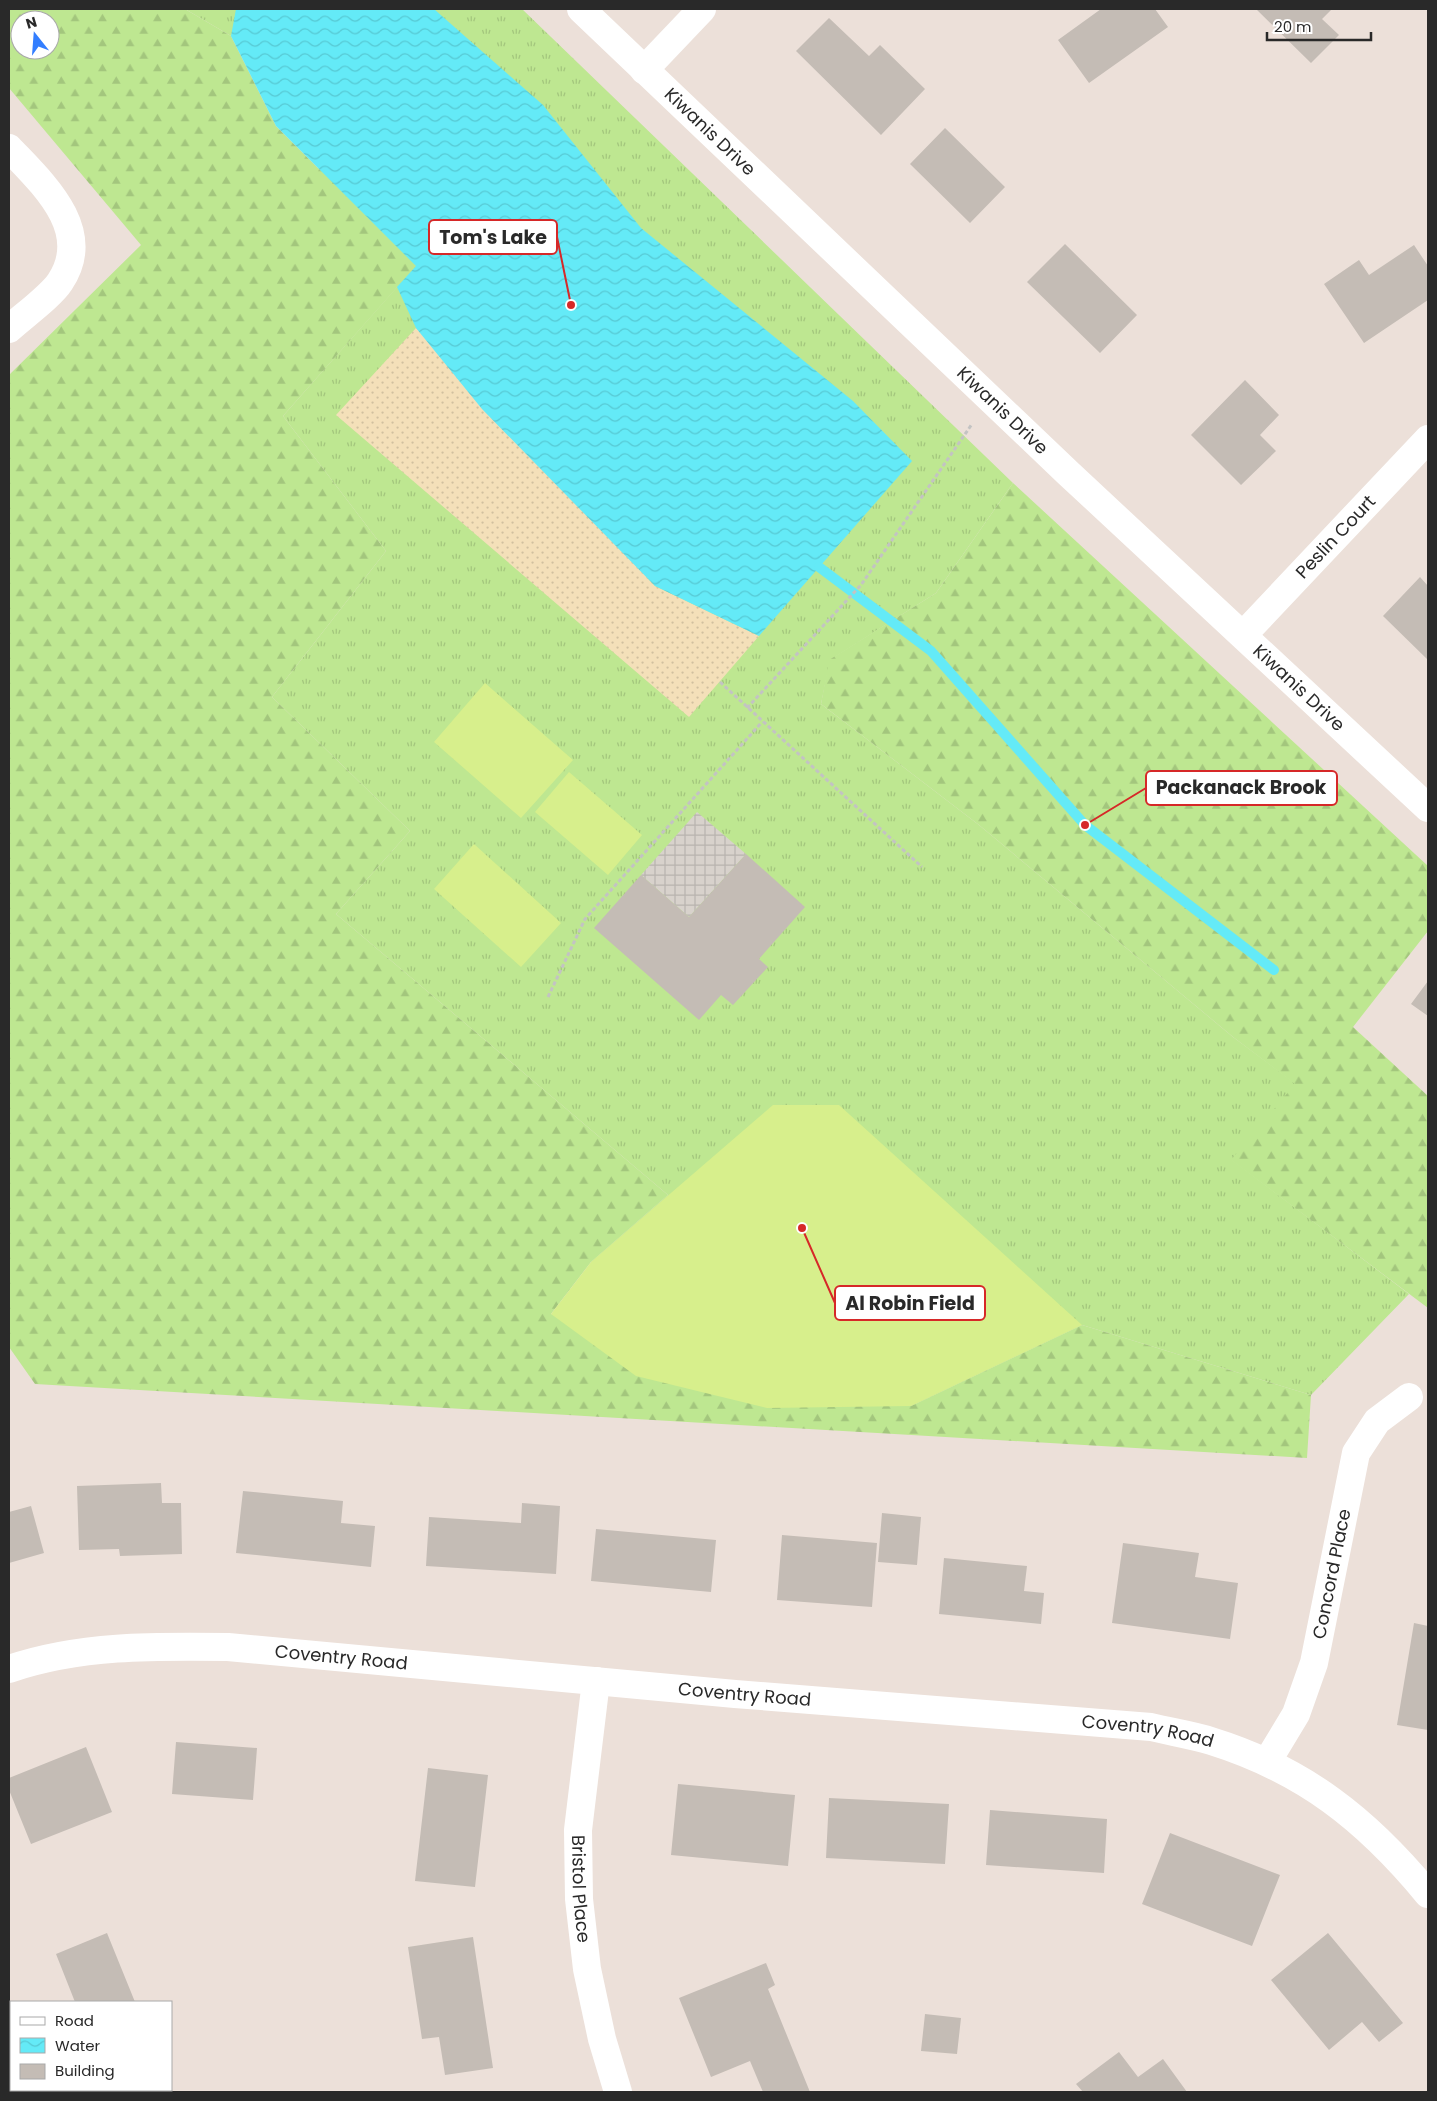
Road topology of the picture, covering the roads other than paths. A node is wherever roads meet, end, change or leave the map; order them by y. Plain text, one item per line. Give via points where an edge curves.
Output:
1 (581, 9) edge
2 (702, 9) edge
3 (644, 70) junction
4 (9, 148) edge
5 (9, 329) edge
6 (1428, 439) edge
7 (1243, 635) junction
8 (1428, 808) edge
9 (1409, 1397) dead end
10 (9, 1668) edge
11 (596, 1681) junction
12 (1267, 1762) junction
13 (1428, 1894) edge
14 (618, 2092) edge

1 - 3 street, Kiwanis Drive
2 - 3 street
3 - 7 street, Kiwanis Drive
4 - 5 street via 52,194 64,215 70,239 69,263 60,283
6 - 7 street, Peslin Court
7 - 8 street, Kiwanis Drive
9 - 12 street, Concord Place via 1377,1421 1356,1453 1314,1663 1296,1714
10 - 11 street, Coventry Road via 98,1650 149,1646 228,1647
11 - 12 street, Coventry Road via 1151,1727 1210,1740
11 - 14 street, Bristol Place via 578,1830 579,1899 587,1969 602,2039
12 - 13 street, Coventry Road via 1315,1788 1361,1821

